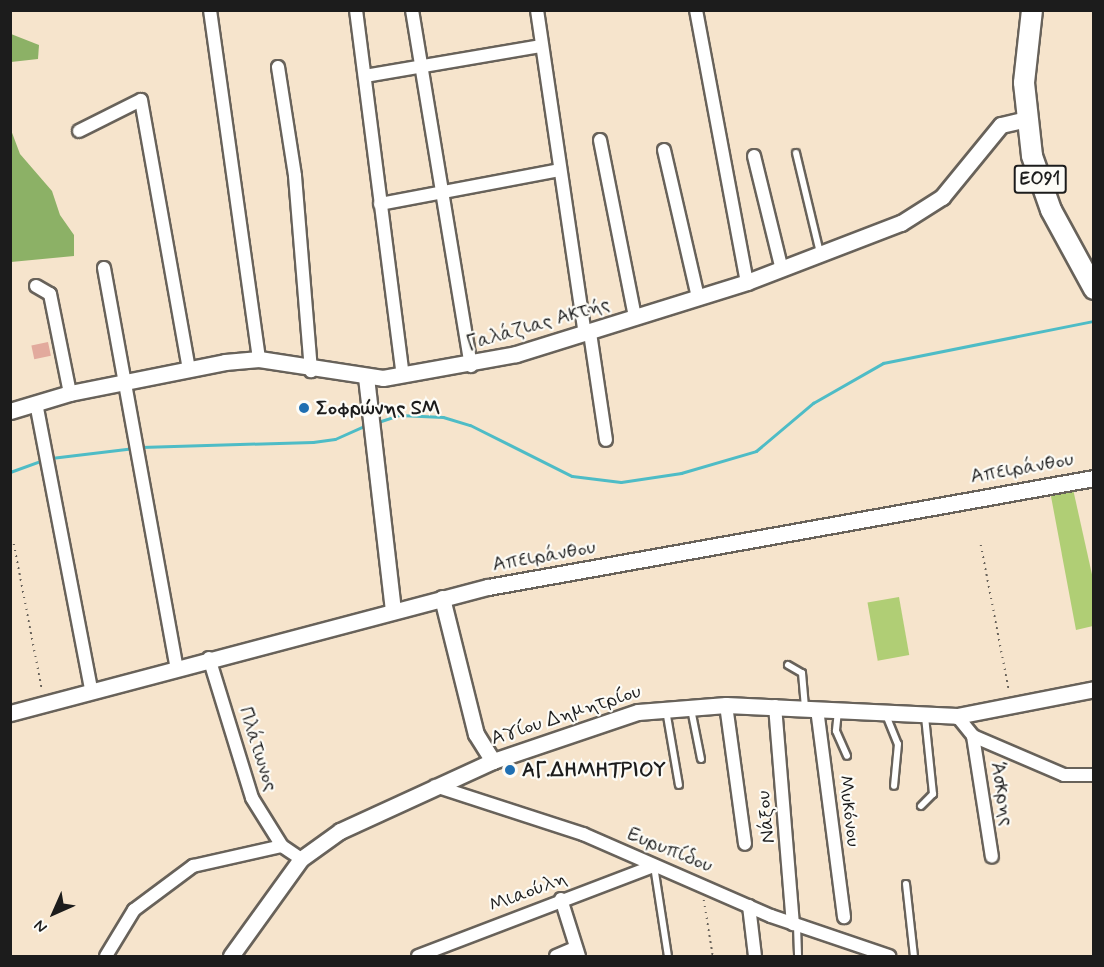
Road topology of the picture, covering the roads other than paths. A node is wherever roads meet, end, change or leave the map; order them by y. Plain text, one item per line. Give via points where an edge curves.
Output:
1 (210, 10) edge
2 (356, 10) edge
3 (412, 10) edge
4 (537, 10) edge
5 (696, 10) edge
6 (1032, 10) edge
7 (541, 46) junction
8 (418, 65) junction
9 (278, 67) dead end
10 (365, 76) junction
11 (1026, 119) junction
12 (79, 131) dead end
13 (600, 140) dead end
14 (664, 150) dead end
15 (796, 153) dead end
16 (754, 156) dead end
17 (560, 170) junction
18 (440, 190) junction
19 (380, 204) junction
20 (1064, 235) junction
21 (820, 256) junction
22 (104, 268) dead end
23 (782, 270) junction
24 (1094, 272) edge
25 (747, 282) junction
26 (36, 286) dead end
27 (1094, 289) edge
28 (698, 297) junction
29 (635, 317) junction
30 (588, 334) junction
31 (259, 359) junction
32 (471, 366) junction
33 (189, 370) junction
34 (312, 371) junction
35 (403, 376) junction
36 (366, 377) junction
37 (124, 381) junction
38 (70, 393) junction
39 (36, 403) junction
40 (10, 411) edge
41 (606, 440) dead end
42 (1094, 478) edge
43 (442, 597) junction
44 (393, 609) junction
45 (209, 658) junction
46 (788, 665) dead end
47 (176, 666) junction
48 (91, 688) junction
49 (1094, 689) edge
50 (690, 705) junction
51 (726, 705) junction
52 (665, 706) junction
53 (775, 706) junction
54 (811, 709) junction
55 (838, 710) junction
56 (10, 712) edge
57 (886, 715) junction
58 (957, 716) junction
59 (925, 717) junction
60 (973, 736) junction
61 (847, 756) dead end
62 (701, 759) dead end
63 (493, 761) junction
64 (1094, 776) edge
65 (679, 785) dead end
66 (434, 786) junction
67 (894, 786) dead end
68 (921, 806) dead end
69 (745, 844) dead end
70 (282, 846) junction
71 (992, 857) dead end
72 (301, 859) junction
73 (654, 866) junction
74 (906, 884) dead end
75 (561, 899) junction
76 (749, 906) junction
77 (844, 917) dead end
78 (795, 925) junction
79 (577, 952) edge
80 (106, 957) edge
81 (231, 957) edge
82 (418, 957) edge
83 (556, 957) edge
84 (668, 957) edge
85 (755, 957) edge
86 (798, 957) edge
87 (889, 957) edge
88 (914, 957) edge

1 - 31 street
2 - 10 street
3 - 8 street
4 - 7 street
5 - 25 street
6 - 11 main road, ΕΟ91
7 - 8 street
7 - 17 street
8 - 10 street
8 - 18 street
9 - 34 street via 295,176
10 - 19 street
11 - 20 main road, ΕΟ91 via 1036,169
11 - 21 street, Γαλάζιας Ακτής via 998,128 942,196 921,213
12 - 33 street via 141,100
13 - 29 street
14 - 28 street
15 - 21 lane
16 - 23 street
17 - 18 street
17 - 30 street
18 - 19 street
18 - 32 street
19 - 35 street
20 - 24 main road, ΕΟ91
20 - 27 main road, ΕΟ91
21 - 23 street, Γαλάζιας Ακτής
22 - 37 street
23 - 25 street, Γαλάζιας Ακτής
25 - 28 street, Γαλάζιας Ακτής
26 - 38 street via 50,294
28 - 29 street, Γαλάζιας Ακτής
29 - 30 street, Γαλάζιας Ακτής
30 - 32 street, Γαλάζιας Ακτής
30 - 41 street
31 - 33 street, Γαλάζιας Ακτής
31 - 34 street, Γαλάζιας Ακτής
32 - 35 street, Γαλάζιας Ακτής
33 - 37 street, Γαλάζιας Ακτής
34 - 36 street, Γαλάζιας Ακτής
35 - 36 street, Γαλάζιας Ακτής
36 - 44 street
37 - 38 street, Γαλάζιας Ακτής
37 - 47 street
38 - 39 street, Γαλάζιας Ακτής
39 - 40 street, Γαλάζιας Ακτής
39 - 48 street
42 - 43 street, Απειράνθου
43 - 44 street, Απειράνθου
43 - 63 street via 476,734
44 - 45 street, Απειράνθου
45 - 47 street, Απειράνθου
45 - 70 street, Πλάτωνος via 252,798
46 - 54 lane via 802,673
47 - 48 street, Απειράνθου
48 - 56 street, Απειράνθου
49 - 58 street, Αγίου Δημητρίου
50 - 51 street, Αγίου Δημητρίου
50 - 52 street, Αγίου Δημητρίου
50 - 62 lane
51 - 53 street, Αγίου Δημητρίου
51 - 69 street
52 - 63 street, Αγίου Δημητρίου
52 - 65 lane
53 - 54 street, Αγίου Δημητρίου
53 - 78 street, Νάξου
54 - 55 street, Αγίου Δημητρίου
54 - 77 street, Μυκόνου
55 - 57 street, Αγίου Δημητρίου
55 - 61 lane via 836,731
57 - 59 street, Αγίου Δημητρίου
57 - 67 lane via 898,744
58 - 59 street, Αγίου Δημητρίου
58 - 60 street
59 - 68 lane via 933,794
60 - 64 street via 1064,775
60 - 71 street, Άσκρης
63 - 66 street, Αγίου Δημητρίου
66 - 72 street, Αγίου Δημητρίου via 340,831
66 - 73 street, Ευρυπίδου via 583,834
70 - 72 street
70 - 80 street via 193,866 134,910
72 - 81 street, Αγίου Δημητρίου
73 - 75 street, Μιαούλη
73 - 76 street, Ευρυπίδου
73 - 84 lane
74 - 88 lane
75 - 79 street
75 - 82 street, Μιαούλη
76 - 78 street, Ευρυπίδου
76 - 85 street
78 - 86 lane
78 - 87 street, Ευρυπίδου
79 - 83 street

